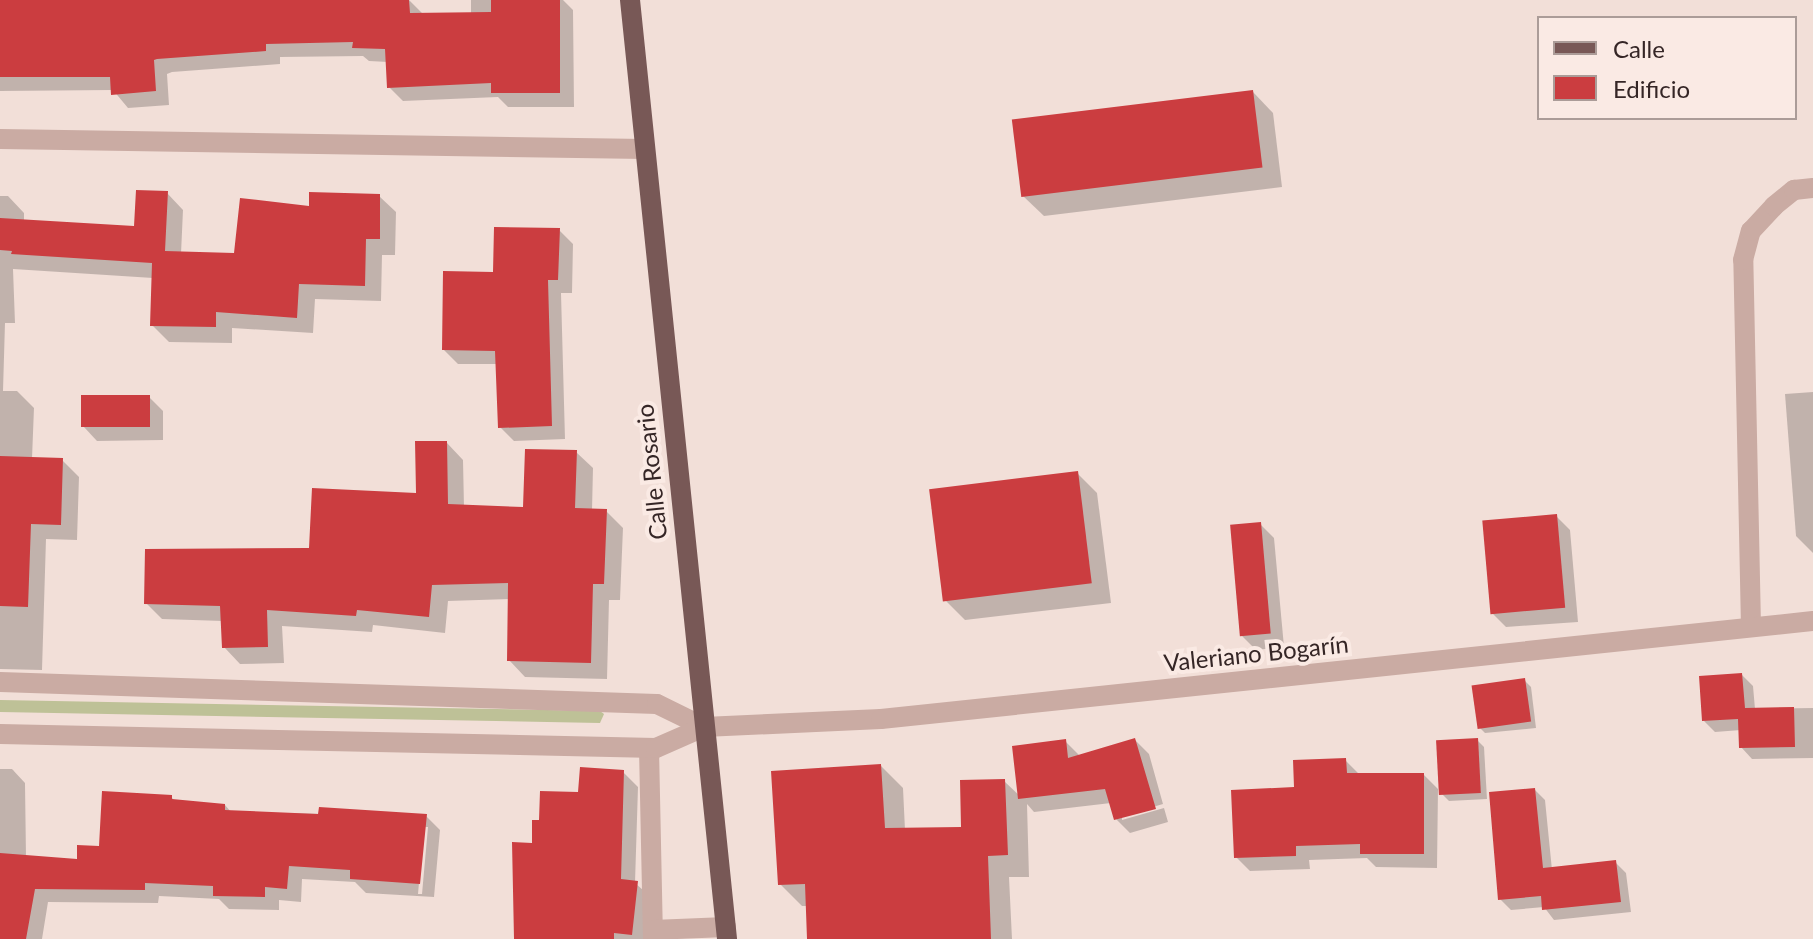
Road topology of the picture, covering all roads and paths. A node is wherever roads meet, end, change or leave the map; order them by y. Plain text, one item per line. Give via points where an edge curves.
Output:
1 (630, 0) edge
2 (0, 139) edge
3 (645, 149) junction
4 (1813, 188) edge
5 (1813, 621) edge
6 (1751, 627) junction
7 (0, 682) edge
8 (704, 727) junction
9 (0, 734) edge
10 (649, 748) junction
11 (726, 933) edge
12 (653, 935) edge

1 - 3 main road, Calle Rosario
2 - 3 street
3 - 8 main road, Calle Rosario
4 - 6 street via 1794,190 1774,206 1751,231 1743,260
5 - 6 street, Valeriano Bogarín
6 - 8 street, Valeriano Bogarín via 881,719
7 - 8 street via 657,704
8 - 10 street
8 - 11 main road, Calle Rosario
9 - 10 street
10 - 12 street
11 - 12 street

